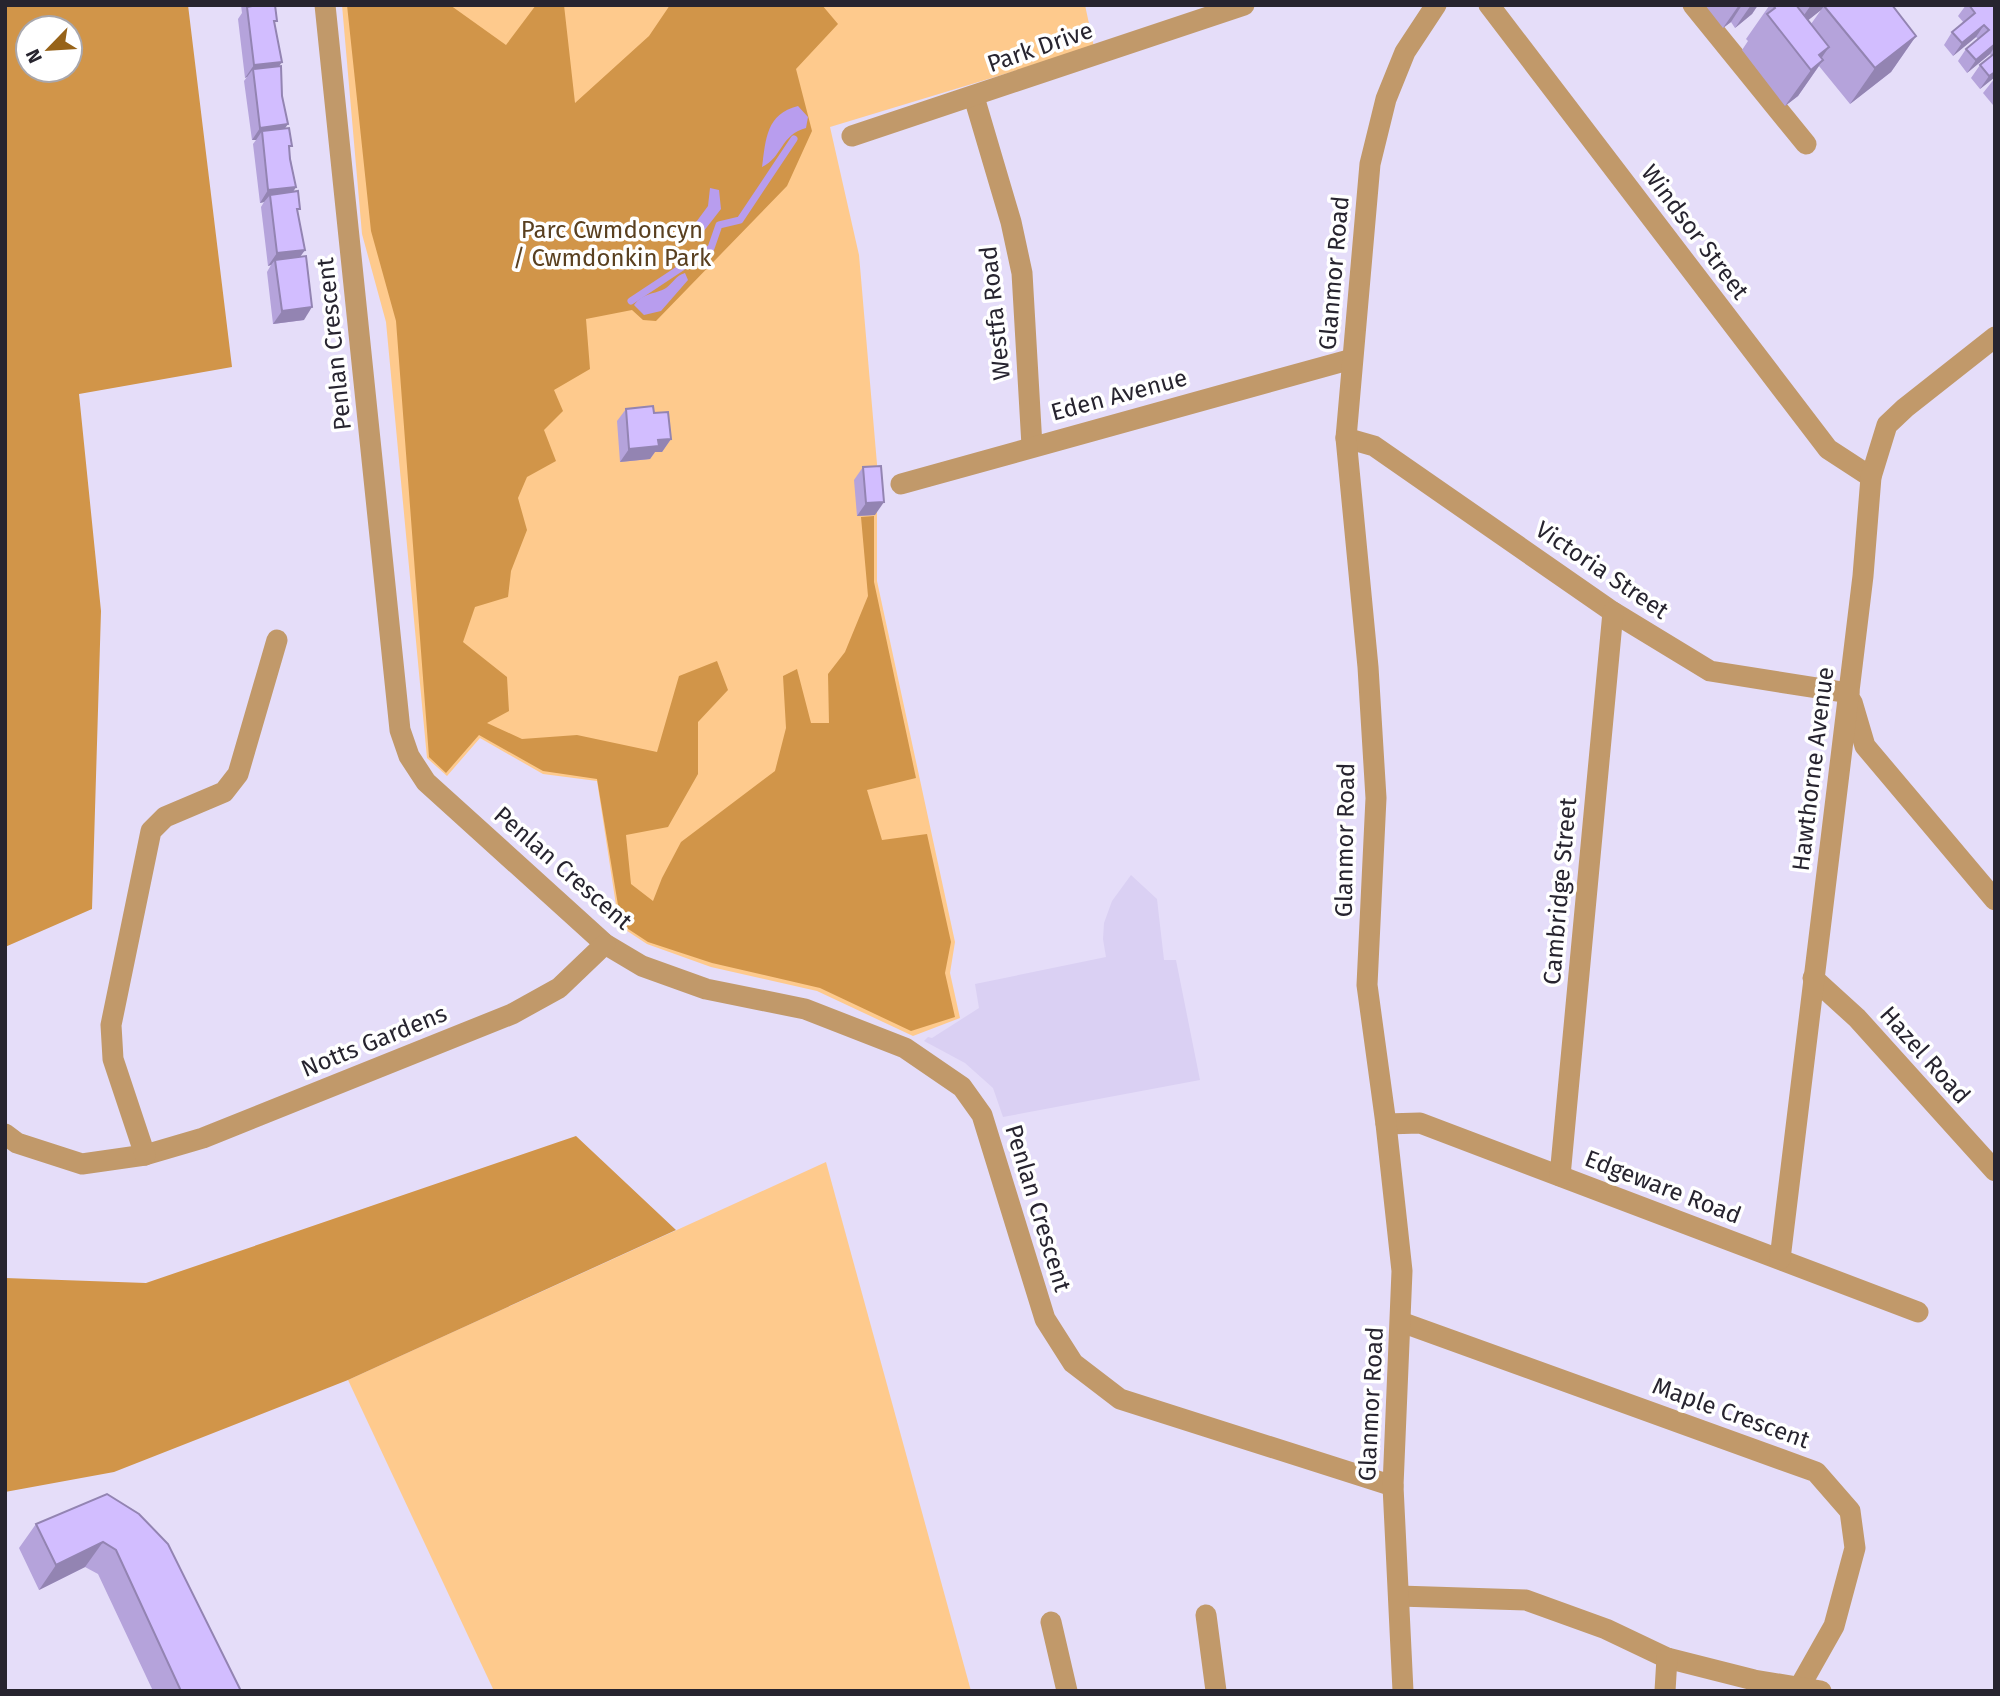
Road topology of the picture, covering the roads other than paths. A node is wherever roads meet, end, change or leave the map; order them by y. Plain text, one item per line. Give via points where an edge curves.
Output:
1 (325, 5) edge
2 (1244, 5) edge
3 (1436, 5) edge
4 (1489, 5) edge
5 (1693, 5) edge
6 (974, 97) junction
7 (852, 136) dead end
8 (1806, 144) dead end
9 (1995, 337) edge
10 (1352, 359) junction
11 (1346, 438) junction
12 (1032, 446) junction
13 (1871, 477) junction
14 (901, 484) dead end
15 (1613, 612) junction
16 (277, 640) dead end
17 (1849, 693) junction
18 (1993, 894) edge
19 (605, 944) junction
20 (1813, 978) junction
21 (1386, 1124) junction
22 (5, 1134) edge
23 (145, 1155) junction
24 (1995, 1171) edge
25 (1560, 1176) junction
26 (1780, 1259) junction
27 (1918, 1312) dead end
28 (1401, 1322) junction
29 (1393, 1486) junction
30 (1399, 1596) junction
31 (1206, 1615) dead end
32 (1051, 1622) dead end
33 (1667, 1658) junction
34 (1798, 1688) junction
35 (1066, 1691) edge
36 (1216, 1691) edge
37 (1403, 1691) edge
38 (1665, 1691) edge
39 (1821, 1691) edge

1 - 19 street, Penlan Crescent via 400,730 409,756 426,782
2 - 6 street, Park Drive
3 - 10 street, Glanmor Road via 1405,52 1386,99 1370,164
4 - 13 street, Windsor Street via 1829,449
5 - 8 street
6 - 7 street, Park Drive
6 - 12 street, Westfa Road via 1022,273
9 - 13 street, Hawthorne Avenue via 1887,425
10 - 11 street, Glanmor Road
10 - 12 street, Eden Avenue
11 - 15 street, Victoria Street via 1374,446
11 - 21 street, Glanmor Road via 1376,798 1367,985
12 - 14 street, Eden Avenue
13 - 17 street, Hawthorne Avenue
15 - 17 street, Victoria Street via 1710,671
15 - 25 street, Cambridge Street
16 - 23 street via 238,774 224,792 165,817 151,831 111,1026 113,1059
17 - 18 street via 1865,746
17 - 20 street, Hawthorne Avenue
19 - 23 street, Notts Gardens via 559,988 513,1014 203,1138
19 - 29 street, Penlan Crescent via 642,966 706,989 805,1009 905,1048 962,1087 982,1115 1045,1319 1073,1363 1120,1399
20 - 24 street, Hazel Road via 1857,1018
20 - 26 street, Hawthorne Avenue
21 - 25 street, Edgeware Road via 1420,1123
21 - 28 street, Glanmor Road via 1402,1270
22 - 23 street, Notts Gardens via 17,1143 82,1164
25 - 26 street, Edgeware Road
26 - 27 street, Edgeware Road
28 - 29 street, Glanmor Road
28 - 34 street, Maple Crescent via 1816,1472 1850,1511 1855,1548 1834,1626
29 - 30 street, Glanmor Road
30 - 33 street via 1526,1600 1606,1629
30 - 37 street, Glanmor Road
31 - 36 street
32 - 35 street
33 - 34 street
33 - 38 street
34 - 39 street

